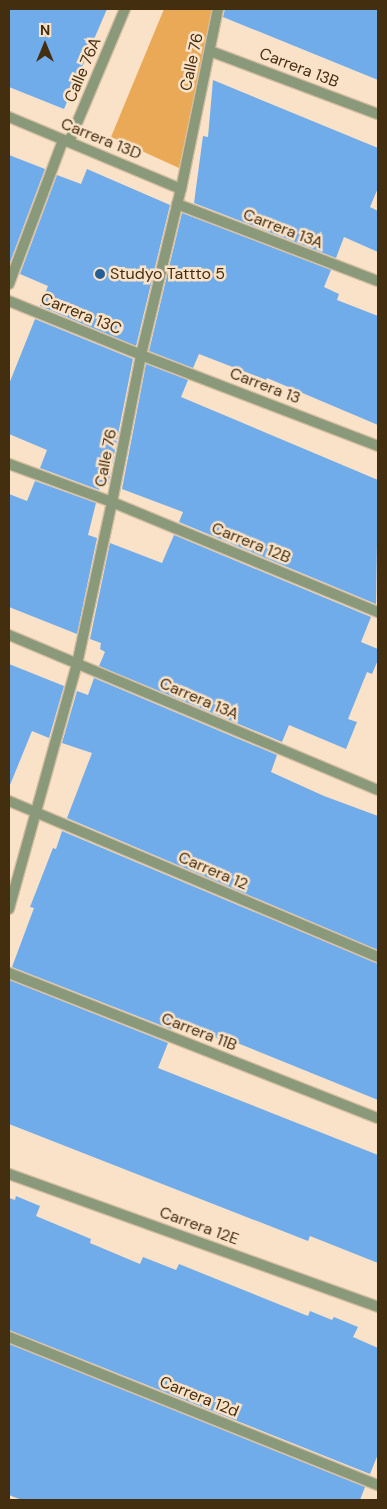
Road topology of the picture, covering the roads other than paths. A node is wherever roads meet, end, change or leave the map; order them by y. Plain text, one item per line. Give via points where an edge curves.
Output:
1 (125, 9) edge
2 (218, 9) edge
3 (210, 51) junction
4 (378, 114) edge
5 (9, 118) edge
6 (66, 141) junction
7 (181, 189) junction
8 (177, 204) junction
9 (378, 281) edge
10 (9, 284) edge
11 (9, 301) edge
12 (141, 355) junction
13 (378, 446) edge
14 (9, 464) edge
15 (112, 502) junction
16 (378, 612) edge
17 (9, 635) edge
18 (77, 664) junction
19 (378, 788) edge
20 (9, 801) edge
21 (37, 812) junction
22 (9, 909) edge
23 (378, 957) edge
24 (9, 973) edge
25 (378, 1118) edge
26 (9, 1174) edge
27 (378, 1307) edge
28 (9, 1337) edge
29 (378, 1485) edge

1 - 6 street, Calle 76A
2 - 3 street, Calle 76
3 - 4 street, Carrera 13B
3 - 7 street, Calle 76
5 - 6 street, Carrera 13D
6 - 7 street, Carrera 13D
6 - 10 street, Calle 76A
7 - 8 street, Calle 76
8 - 9 street, Carrera 13A
8 - 12 street, Calle 76
11 - 12 street, Carrera 13C
12 - 13 street, Carrera 13
12 - 15 street, Calle 76
14 - 15 street
15 - 16 street, Carrera 12B
15 - 18 street, Calle 76
17 - 18 street, Carrera 13A
18 - 19 street, Carrera 13A
18 - 21 street, Calle 76
20 - 21 street, Carrera 12
21 - 22 street, Calle 76
21 - 23 street, Carrera 12
24 - 25 street, Carrera 11B
26 - 27 street, Carrera 12E
28 - 29 street, Carrera 12d

